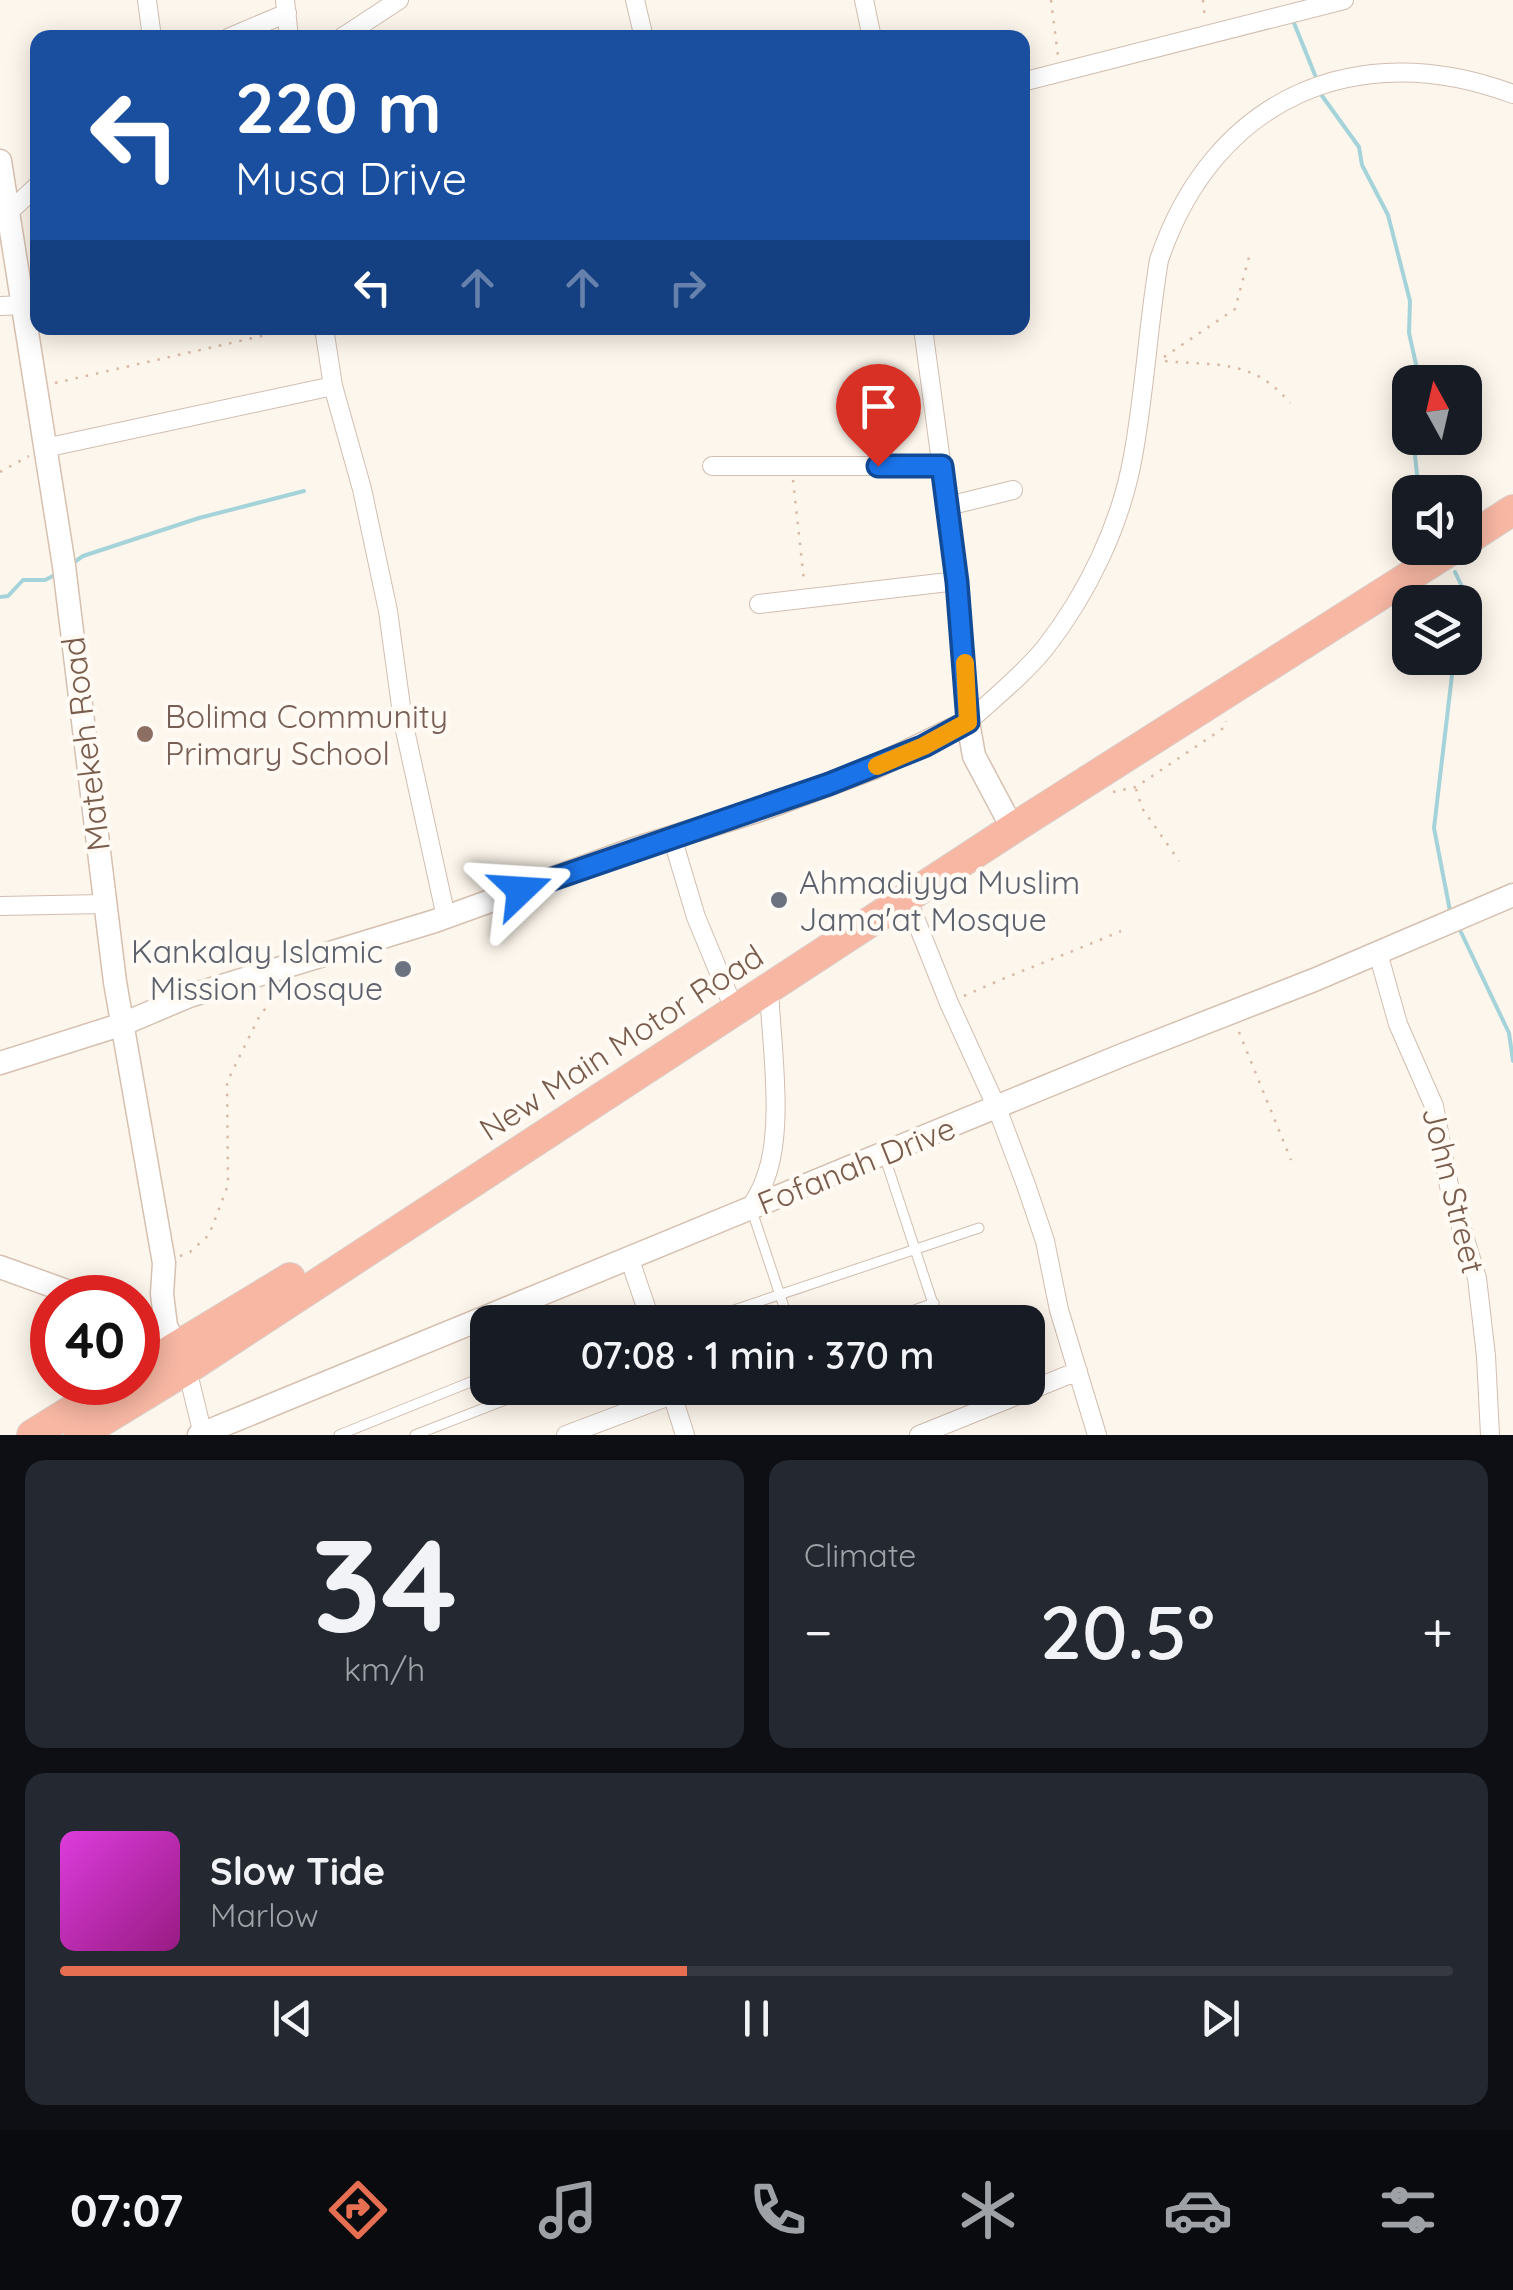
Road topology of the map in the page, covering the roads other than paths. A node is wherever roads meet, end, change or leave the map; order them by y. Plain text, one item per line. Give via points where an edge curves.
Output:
1 (147, 0) edge
2 (399, 0) edge
3 (634, 0) edge
4 (864, 0) edge
5 (1344, 0) edge
6 (286, 6) edge
7 (151, 30) edge
8 (242, 30) edge
9 (353, 30) edge
10 (642, 30) edge
11 (870, 30) edge
12 (1030, 80) edge
13 (1513, 94) edge
14 (0, 161) edge
15 (30, 193) edge
16 (9, 212) junction
17 (0, 306) edge
18 (29, 309) edge
19 (31, 335) edge
20 (325, 335) edge
21 (925, 335) edge
22 (333, 386) junction
23 (45, 448) junction
24 (712, 466) dead end
25 (942, 466) junction
26 (1013, 490) dead end
27 (1513, 494) edge
28 (948, 506) junction
29 (1513, 510) edge
30 (1482, 513) edge
31 (1482, 530) edge
32 (1401, 565) edge
33 (1428, 565) edge
34 (957, 582) junction
35 (760, 604) dead end
36 (968, 722) junction
37 (1007, 818) junction
38 (672, 838) junction
39 (1513, 895) edge
40 (907, 898) junction
41 (103, 904) junction
42 (0, 906) edge
43 (446, 917) junction
44 (1378, 954) junction
45 (769, 988) junction
46 (730, 999) junction
47 (122, 1024) junction
48 (0, 1063) edge
49 (997, 1108) junction
50 (884, 1155) junction
51 (751, 1208) junction
52 (979, 1228) dead end
53 (916, 1247) junction
54 (630, 1260) junction
55 (0, 1267) edge
56 (30, 1278) edge
57 (780, 1295) junction
58 (934, 1303) joint
59 (645, 1305) edge
60 (751, 1305) edge
61 (783, 1305) edge
62 (928, 1305) edge
63 (160, 1333) edge
64 (177, 1347) junction
65 (160, 1357) edge
66 (1078, 1372) junction
67 (470, 1383) edge
68 (81, 1405) edge
69 (492, 1405) edge
70 (638, 1405) edge
71 (675, 1405) edge
72 (32, 1435) edge
73 (79, 1435) edge
74 (201, 1435) edge
75 (339, 1435) edge
76 (415, 1435) edge
77 (566, 1435) edge
78 (685, 1435) edge
79 (919, 1435) edge
80 (1097, 1435) edge
81 (1490, 1435) edge

1 - 7 street
2 - 9 street
3 - 10 street
4 - 11 street
5 - 12 street
6 - 8 street
13 - 36 street via 1426,72 1333,80 1285,100 1212,160 1192,186 1160,260 1133,458 1097,564 1042,651
14 - 16 street, Matekeh Road
15 - 16 street
16 - 18 street, Matekeh Road
17 - 18 street
19 - 23 street, Matekeh Road
20 - 22 street
21 - 25 street
22 - 23 street
22 - 43 street via 366,506
23 - 41 street, Matekeh Road
24 - 25 street
25 - 28 street
26 - 28 street
27 - 30 highway
28 - 34 street
29 - 31 highway
32 - 37 highway, New Main Motor Road
33 - 40 highway, New Main Motor Road
34 - 35 street
34 - 36 street
36 - 37 street via 974,756
36 - 38 street via 860,772
37 - 46 highway, New Main Motor Road
38 - 43 street
38 - 46 street
39 - 44 street, Fofanah Drive
40 - 45 highway, New Main Motor Road
40 - 49 street
41 - 42 street
41 - 47 street, Matekeh Road
43 - 47 street via 189,996
44 - 49 street, Fofanah Drive
44 - 81 street, John Street via 1398,1024 1434,1106 1450,1191 1477,1278
45 - 51 street via 773,1136 766,1178
45 - 64 highway, New Main Motor Road
46 - 64 highway, New Main Motor Road
47 - 48 street
47 - 64 street, Matekeh Road via 164,1262 162,1294
49 - 50 street, Fofanah Drive
49 - 66 street via 1041,1230
50 - 51 street, Fofanah Drive
50 - 53 lane
51 - 54 street, Fofanah Drive
51 - 57 lane
52 - 53 lane
53 - 57 lane
53 - 58 lane
54 - 59 street
54 - 74 street, Fofanah Drive
55 - 56 street
57 - 60 lane
57 - 61 lane
58 - 62 lane
63 - 64 street
64 - 65 highway, New Main Motor Road
64 - 73 highway, New Main Motor Road
64 - 74 street
66 - 79 street
66 - 80 street
67 - 75 lane
68 - 72 highway
69 - 76 lane
70 - 77 street
71 - 78 street

